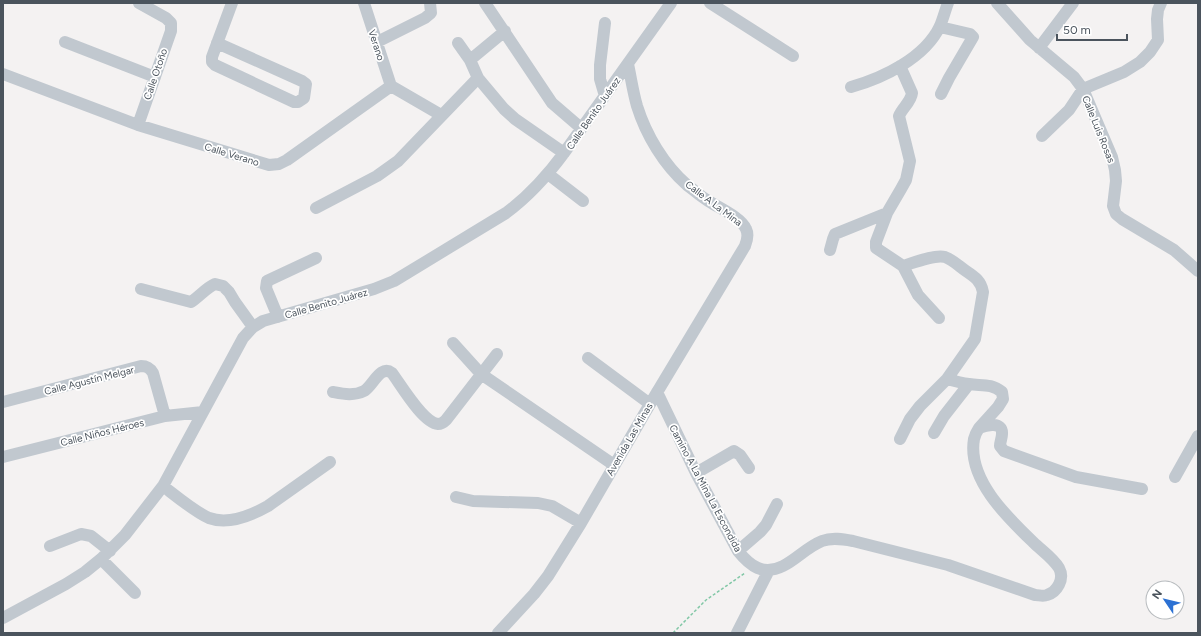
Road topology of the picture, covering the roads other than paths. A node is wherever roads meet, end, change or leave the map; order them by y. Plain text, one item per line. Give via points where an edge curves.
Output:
1 (139, 3) edge
2 (232, 3) edge
3 (364, 3) edge
4 (430, 3) edge
5 (485, 3) edge
6 (671, 3) edge
7 (710, 3) edge
8 (948, 3) edge
9 (997, 3) edge
10 (1072, 3) edge
11 (1161, 3) edge
12 (605, 23) dead end
13 (940, 27) junction
14 (504, 31) junction
15 (65, 42) dead end
16 (377, 42) junction
17 (217, 43) junction
18 (458, 43) dead end
19 (1039, 48) junction
20 (794, 56) dead end
21 (470, 60) junction
22 (628, 64) junction
23 (900, 66) junction
24 (3, 74) edge
25 (155, 77) junction
26 (478, 78) junction
27 (391, 86) junction
28 (851, 87) dead end
29 (1083, 89) junction
30 (941, 94) dead end
31 (605, 96) junction
32 (441, 115) junction
33 (138, 125) junction
34 (581, 128) junction
35 (1042, 136) dead end
36 (564, 153) junction
37 (548, 174) junction
38 (583, 201) dead end
39 (316, 208) dead end
40 (887, 213) junction
41 (748, 237) joint
42 (830, 250) dead end
43 (316, 258) dead end
44 (903, 266) junction
45 (1198, 271) edge
46 (141, 289) dead end
47 (278, 317) junction
48 (939, 318) dead end
49 (253, 327) junction
50 (453, 344) dead end
51 (496, 354) dead end
52 (588, 358) dead end
53 (481, 374) junction
54 (947, 379) junction
55 (969, 384) junction
56 (333, 392) dead end
57 (657, 392) junction
58 (3, 402) edge
59 (650, 404) junction
60 (202, 412) junction
61 (165, 416) junction
62 (979, 428) junction
63 (934, 433) dead end
64 (1198, 436) edge
65 (900, 439) dead end
66 (3, 457) edge
67 (330, 462) dead end
68 (614, 465) junction
69 (749, 468) dead end
70 (696, 473) junction
71 (1176, 477) dead end
72 (163, 486) junction
73 (1142, 489) dead end
74 (456, 497) dead end
75 (777, 504) dead end
76 (581, 523) junction
77 (50, 546) dead end
78 (738, 551) junction
79 (106, 555) junction
80 (769, 570) junction
81 (135, 593) dead end
82 (3, 618) edge
83 (498, 633) edge
84 (737, 633) edge

1 - 25 street, Calle Otoño via 171,23
2 - 17 street
3 - 16 street, Verano
4 - 16 street via 431,13 425,18
5 - 14 street
6 - 22 street, Calle Benito Juárez
7 - 20 street
8 - 13 street
9 - 19 street, Calle Luis Rosas
10 - 19 street
11 - 29 street via 1156,20 1158,40 1150,52 1124,72
12 - 31 street via 600,79
13 - 23 street via 916,55
13 - 30 street via 970,34 973,37
14 - 21 street
14 - 34 street via 552,102
15 - 25 street
16 - 27 street, Verano
17 - 17 street via 306,84 304,98 294,102 215,65 212,57
18 - 21 street
19 - 29 street, Calle Luis Rosas via 1074,77
21 - 26 street
22 - 31 street, Calle Benito Juárez
22 - 41 street, Calle A La Mina via 637,106 657,150 686,184 740,221
23 - 28 street via 870,82
23 - 40 street via 912,93 899,116 910,161 906,180
24 - 33 street, Calle Verano
25 - 33 street, Calle Otoño
26 - 32 street
26 - 36 street via 515,119
27 - 32 street
27 - 33 street, Calle Verano via 278,164 269,165
29 - 35 street via 1065,114
29 - 45 street, Calle Luis Rosas via 1112,156 1116,181 1113,206 1116,214 1174,250
31 - 34 street, Calle Benito Juárez
32 - 39 street via 398,160 377,176
34 - 36 street, Calle Benito Juárez
36 - 37 street, Calle Benito Juárez
37 - 38 street
37 - 47 street, Calle Benito Juárez via 522,201 506,213 394,281
40 - 42 street via 835,234
40 - 44 street via 875,245 878,250
41 - 57 street, Avenida Las Minas
43 - 47 street via 267,281 266,288
44 - 48 street via 918,295
44 - 54 street via 945,257 982,285 975,339
46 - 49 street via 190,302 215,284 223,286 230,292
47 - 49 street, Calle Benito Juárez
49 - 60 street, Calle Benito Juárez via 243,338
50 - 53 street
51 - 53 street
52 - 59 street
53 - 56 street via 446,420 438,424 421,412 389,370 381,372 366,390 356,394
53 - 68 street
54 - 55 street
54 - 65 street via 910,418
55 - 62 street via 996,387 1002,392 998,407
55 - 63 street
57 - 59 street, Avenida Las Minas
57 - 70 street, Camino A La Mina La Escondida
58 - 61 street, Calle Agustín Melgar via 146,366 153,373
59 - 68 street, Avenida Las Minas
60 - 61 street, Calle Niños Héroes
60 - 72 street, Calle Benito Juárez
61 - 66 street, Calle Niños Héroes
62 - 73 street via 991,425 1001,428 1000,446 1004,451 1076,477
62 - 80 street via 974,438 973,456 978,473 998,505 1060,569 1061,580 1056,590 1046,596 1035,595 948,564 837,538 811,546 783,566
64 - 71 street
67 - 72 street via 258,512 230,520 208,518
68 - 76 street, Avenida Las Minas
69 - 70 street via 734,451
70 - 78 street, Camino A La Mina La Escondida
72 - 79 street, Calle Benito Juárez via 136,522
74 - 76 street via 473,501 538,502 552,506
75 - 78 street via 760,532
76 - 83 street, Avenida Las Minas via 548,576
77 - 79 street via 81,534 91,536
78 - 80 street, Camino A La Mina La Escondida via 754,567
79 - 81 street
79 - 82 street, Calle Benito Juárez via 66,584
80 - 84 street

